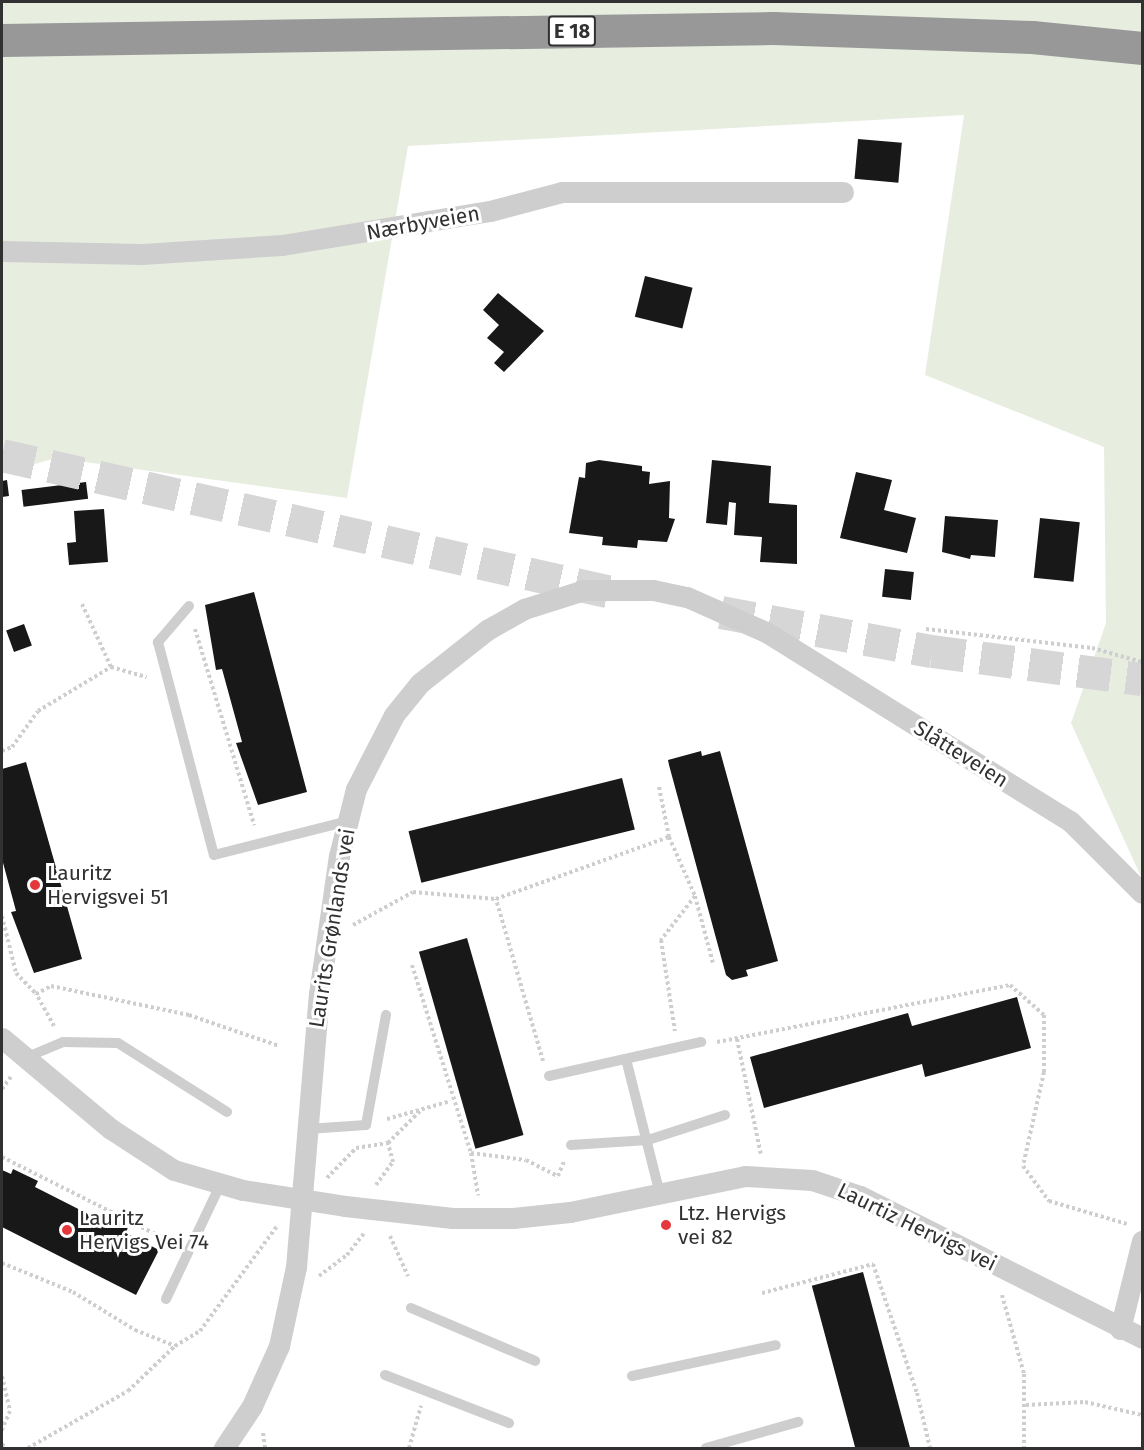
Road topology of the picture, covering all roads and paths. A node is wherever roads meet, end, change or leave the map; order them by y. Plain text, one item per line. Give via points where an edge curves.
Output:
1 (2, 40) edge
2 (1143, 48) edge
3 (843, 192) dead end
4 (2, 251) edge
5 (82, 604) dead end
6 (189, 606) joint
7 (926, 629) dead end
8 (766, 632) joint
9 (1143, 662) edge
10 (111, 667) junction
11 (165, 682) junction
12 (2, 751) edge
13 (659, 787) dead end
14 (348, 821) junction
15 (669, 837) junction
16 (263, 842) junction
17 (1143, 893) edge
18 (695, 896) junction
19 (496, 899) junction
20 (2, 919) edge
21 (327, 939) junction
22 (713, 963) dead end
23 (412, 965) dead end
24 (36, 994) junction
25 (386, 1015) dead end
26 (2, 1038) edge
27 (736, 1039) junction
28 (63, 1042) junction
29 (701, 1042) joint
30 (279, 1046) dead end
31 (677, 1047) junction
32 (24, 1058) junction
33 (626, 1059) junction
34 (549, 1076) joint
35 (452, 1101) junction
36 (422, 1109) junction
37 (227, 1112) dead end
38 (725, 1115) dead end
39 (366, 1125) junction
40 (308, 1129) junction
41 (648, 1140) junction
42 (388, 1143) junction
43 (571, 1145) joint
44 (471, 1153) junction
45 (2, 1157) edge
46 (762, 1174) junction
47 (221, 1183) junction
48 (303, 1186) junction
49 (660, 1194) junction
50 (382, 1210) junction
51 (300, 1217) junction
52 (483, 1219) junction
53 (1137, 1233) edge
54 (189, 1252) junction
55 (2, 1263) edge
56 (1003, 1268) junction
57 (408, 1276) dead end
58 (762, 1293) dead end
59 (289, 1298) junction
60 (166, 1299) dead end
61 (411, 1308) dead end
62 (1120, 1329) junction
63 (1143, 1338) edge
64 (776, 1345) dead end
65 (175, 1346) junction
66 (535, 1361) dead end
67 (385, 1375) dead end
68 (2, 1376) edge
69 (633, 1376) dead end
70 (427, 1392) junction
71 (1026, 1405) junction
72 (1143, 1415) edge
73 (798, 1422) dead end
74 (508, 1423) dead end
75 (2, 1430) edge
76 (2, 1444) edge
77 (5, 1449) edge
78 (28, 1449) edge
79 (224, 1449) edge
80 (409, 1449) edge
81 (705, 1449) edge
82 (930, 1449) edge
83 (1024, 1449) edge

1 - 2 highway, E 18 via 773,28 1032,37
3 - 4 street, Nærbyveien via 561,192 490,211 282,245 142,254
5 - 10 path
6 - 11 lane via 158,642
6 - 16 path via 248,813
7 - 9 path via 1092,648
8 - 14 street, Laurits Grønlands vei via 687,597 653,590 584,590 524,609 449,657 420,683 372,752
8 - 17 street, Slåtteveien via 1070,821
10 - 11 path
10 - 12 path via 38,711 12,747
11 - 16 lane via 214,855
13 - 15 path
14 - 16 lane
14 - 21 street, Laurits Grønlands vei
15 - 18 path
15 - 19 path
18 - 22 path
18 - 31 path via 661,940
19 - 21 path via 413,892
19 - 34 path
20 - 24 path via 16,973
21 - 40 street, Laurits Grønlands vei
23 - 35 path
24 - 28 path
24 - 30 path via 51,986 178,1012
25 - 39 lane
26 - 32 street, Laurtiz Hervigs vei
27 - 29 path
27 - 46 path via 759,1131
27 - 53 path via 1010,985 1044,1015 1044,1072 1023,1166 1049,1201
28 - 32 lane
28 - 37 lane via 118,1043
29 - 31 lane
31 - 33 lane
32 - 47 street, Laurtiz Hervigs vei via 129,1141 174,1170
33 - 34 lane
33 - 41 lane
35 - 36 path
35 - 44 path
36 - 39 path
36 - 42 path
38 - 41 lane
39 - 40 lane
40 - 48 street, Laurits Grønlands vei
41 - 43 lane
41 - 49 lane
42 - 48 path via 356,1148 333,1176
42 - 50 path via 393,1162 375,1186
43 - 44 path via 558,1176 526,1160
44 - 52 path
45 - 54 path
46 - 49 street, Laurtiz Hervigs vei
46 - 56 street, Laurtiz Hervigs vei via 836,1186
47 - 50 street, Laurtiz Hervigs vei, bridge via 243,1190
47 - 54 lane
48 - 51 street, Laurits Grønlands vei
49 - 52 street, Laurtiz Hervigs vei via 570,1212
50 - 52 street, Laurtiz Hervigs vei
50 - 57 path
50 - 59 path via 347,1255
51 - 59 street, Laurits Grønlands vei
51 - 65 path via 270,1229 200,1331
53 - 62 street
54 - 60 lane
55 - 65 path via 73,1292 135,1330
56 - 62 street, Laurtiz Hervigs vei
56 - 71 path via 1002,1303 1024,1374
58 - 82 path via 873,1264 917,1393
59 - 79 street, Laurits Grønlands vei via 279,1346 252,1406
61 - 66 lane
62 - 63 street, Laurtiz Hervigs vei
64 - 69 lane
65 - 78 path via 128,1391
67 - 70 lane
68 - 75 path via 10,1411
70 - 74 lane
70 - 80 path
71 - 72 path via 1085,1402
71 - 83 path
73 - 81 lane
76 - 77 path

